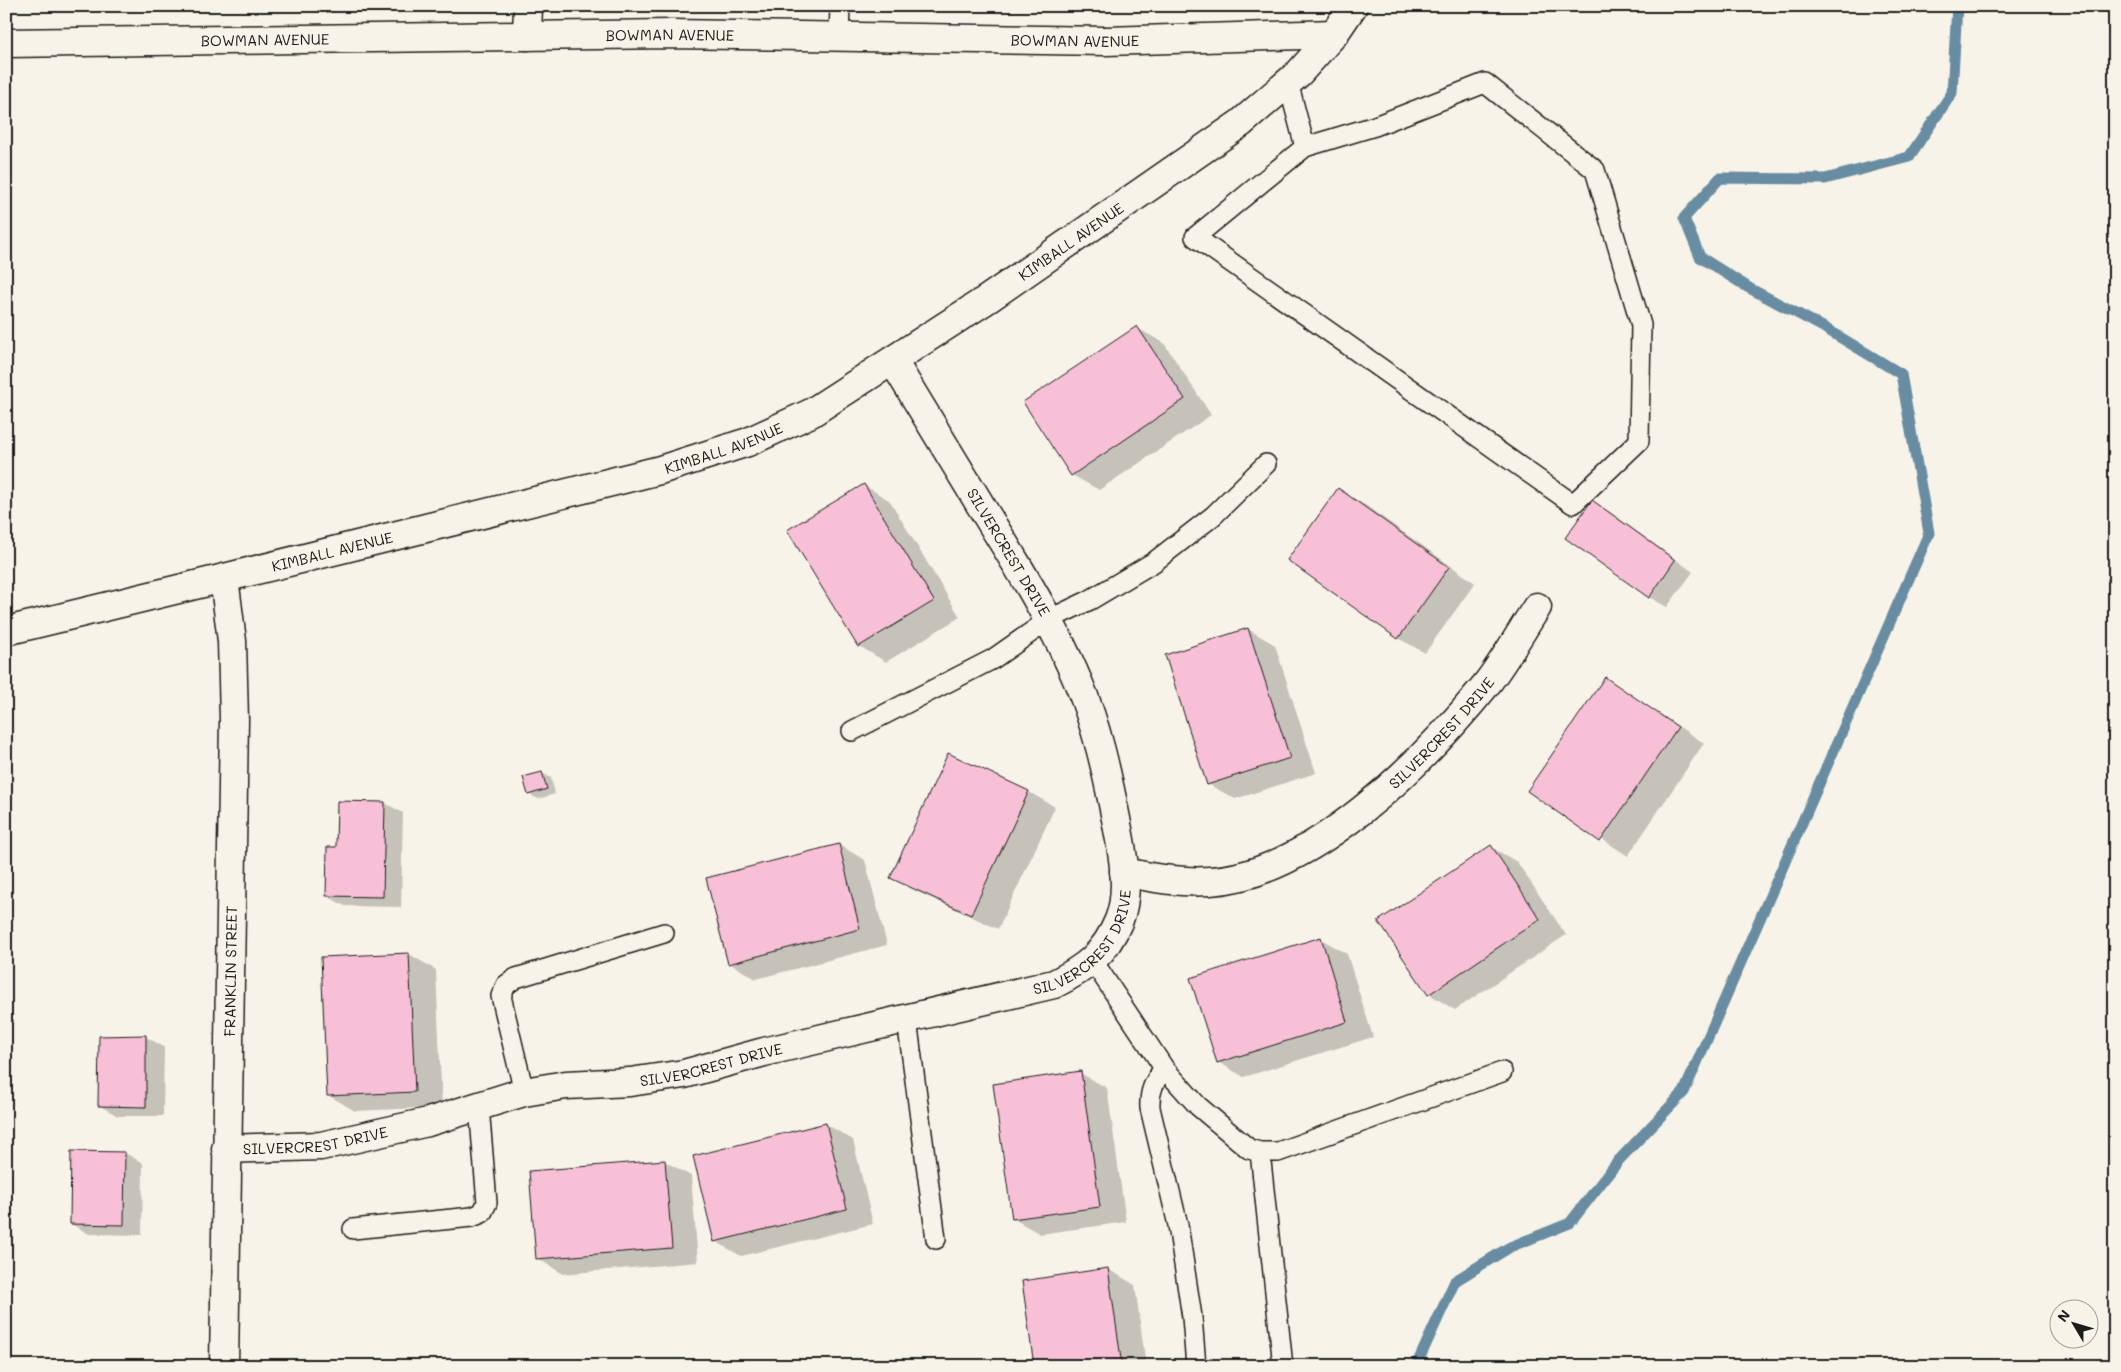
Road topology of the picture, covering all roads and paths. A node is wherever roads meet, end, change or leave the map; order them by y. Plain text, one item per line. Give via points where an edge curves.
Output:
1 (528, 6) edge
2 (840, 6) edge
3 (1353, 6) edge
4 (1334, 34) junction
5 (527, 36) junction
6 (839, 37) junction
7 (6, 43) edge
8 (1288, 82) junction
9 (1305, 147) junction
10 (893, 361) junction
11 (1266, 464) dead end
12 (224, 578) junction
13 (1537, 607) dead end
14 (1050, 619) junction
15 (6, 631) edge
16 (852, 731) dead end
17 (1124, 872) junction
18 (664, 934) dead end
19 (1093, 961) junction
20 (907, 1020) junction
21 (1164, 1068) junction
22 (1502, 1072) dead end
23 (524, 1092) junction
24 (479, 1106) junction
25 (226, 1149) junction
26 (1260, 1152) junction
27 (353, 1229) dead end
28 (936, 1239) dead end
29 (224, 1366) edge
30 (1196, 1366) edge
31 (1283, 1366) edge

1 - 5 street
2 - 6 lane
3 - 4 street, KIMBALL AVENUE
4 - 6 street, BOWMAN AVENUE via 1106,41
4 - 8 street, KIMBALL AVENUE
5 - 6 street, BOWMAN AVENUE
5 - 7 street, BOWMAN AVENUE
8 - 9 lane
8 - 10 street, KIMBALL AVENUE via 1241,123
9 - 9 lane via 1375,126 1485,83 1595,170 1641,325 1639,441 1573,504 1195,237
10 - 12 street, KIMBALL AVENUE via 811,413 748,442 660,470
10 - 14 street, SILVERCREST DRIVE
11 - 14 lane via 1212,516 1154,562 1090,600
12 - 15 street, KIMBALL AVENUE
12 - 25 street, FRANKLIN STREET via 232,641 234,720
13 - 17 street, SILVERCREST DRIVE via 1486,684 1436,743 1391,786 1329,834 1280,862 1255,872 1212,881 1168,881
14 - 16 lane via 993,659
14 - 17 street, SILVERCREST DRIVE via 1080,686 1104,759
17 - 19 street, SILVERCREST DRIVE via 1120,918 1110,940
18 - 23 lane via 516,978 506,984 501,996
19 - 20 street, SILVERCREST DRIVE via 1081,971 1054,984
19 - 21 lane
20 - 23 street, SILVERCREST DRIVE via 764,1052 684,1074
20 - 28 lane
21 - 26 lane via 1198,1106 1249,1149
21 - 30 lane via 1153,1083 1150,1108 1178,1225
22 - 26 lane via 1278,1152
23 - 24 street, SILVERCREST DRIVE
24 - 25 street, SILVERCREST DRIVE via 428,1122 321,1146
24 - 27 lane via 488,1203 482,1213 472,1217
25 - 29 street, FRANKLIN STREET
26 - 31 lane

